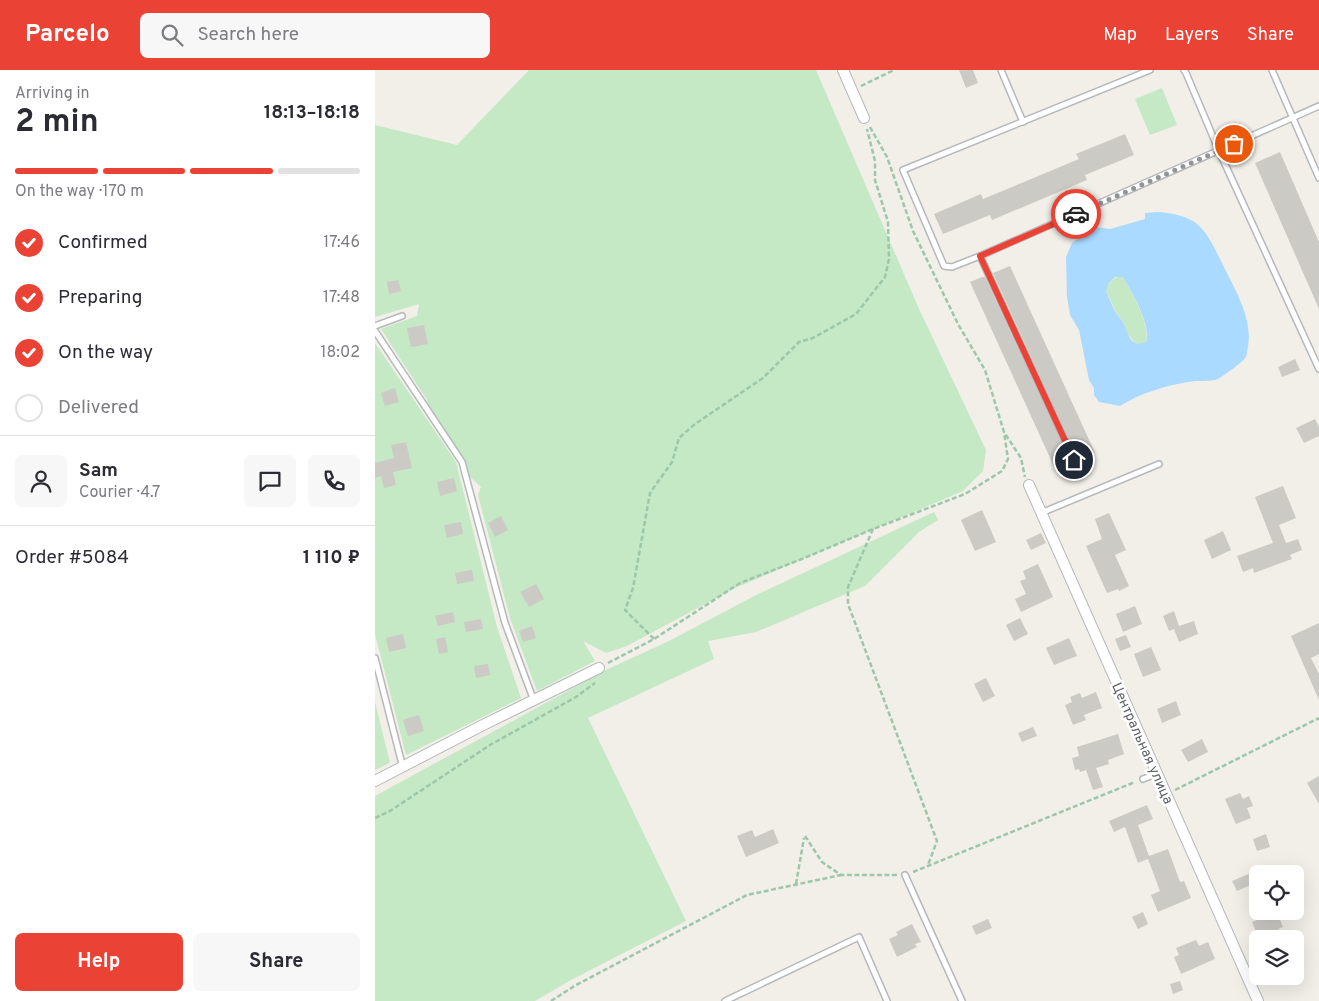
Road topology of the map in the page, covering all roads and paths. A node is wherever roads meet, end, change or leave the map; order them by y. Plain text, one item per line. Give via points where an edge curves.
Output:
1 (843, 70) edge
2 (893, 70) edge
3 (1001, 70) edge
4 (1151, 70) edge
5 (1184, 70) edge
6 (1272, 70) edge
7 (853, 90) junction
8 (1319, 106) edge
9 (864, 118) junction
10 (1292, 118) junction
11 (1023, 122) junction
12 (1219, 151) junction
13 (1319, 178) edge
14 (980, 256) junction
15 (402, 316) dead end
16 (375, 326) edge
17 (375, 331) edge
18 (1319, 369) edge
19 (1004, 432) junction
20 (1074, 460) dead end
21 (1159, 464) dead end
22 (1029, 485) joint
23 (1041, 513) junction
24 (873, 529) junction
25 (654, 639) junction
26 (375, 658) edge
27 (611, 661) junction
28 (604, 668) junction
29 (600, 680) dead end
30 (534, 701) junction
31 (1319, 718) edge
32 (403, 768) junction
33 (1156, 774) junction
34 (1143, 779) joint
35 (375, 782) edge
36 (1165, 795) junction
37 (375, 818) edge
38 (928, 865) junction
39 (841, 875) junction
40 (905, 875) junction
41 (796, 884) junction
42 (551, 1001) edge
43 (725, 1001) edge
44 (887, 1001) edge
45 (962, 1001) edge
46 (1258, 1001) edge

1 - 7 street
2 - 7 path
3 - 11 lane
4 - 11 lane
5 - 12 lane
6 - 10 lane
7 - 9 street
8 - 10 lane
9 - 19 path via 887,157 913,231 958,324 985,370
9 - 25 path via 875,161 875,180 888,222 889,259 885,277 856,314 813,338 799,342 763,378 679,438 672,462 650,493 633,588 625,610
10 - 12 lane
10 - 13 lane
11 - 14 lane via 903,170 944,266 952,268
12 - 14 lane
12 - 18 lane
14 - 20 lane
15 - 16 lane
17 - 30 lane via 463,462 505,623
19 - 22 path via 1021,458
19 - 24 path via 1009,459 1002,472 965,494
21 - 23 lane
22 - 23 street, Центральная улица
23 - 33 street, Центральная улица
24 - 25 path via 740,583
24 - 38 path via 848,586 848,604 937,841
25 - 27 path
26 - 32 lane
27 - 28 path
27 - 28 path
28 - 30 street
29 - 37 path
30 - 32 street
31 - 36 path
32 - 35 street
33 - 34 lane
33 - 36 street, Центральная улица
34 - 38 path
36 - 46 street, Центральная улица
38 - 40 path
39 - 40 path
39 - 41 path
39 - 41 path via 822,862 805,836
40 - 45 lane
41 - 42 path via 747,895
43 - 44 lane via 859,937

